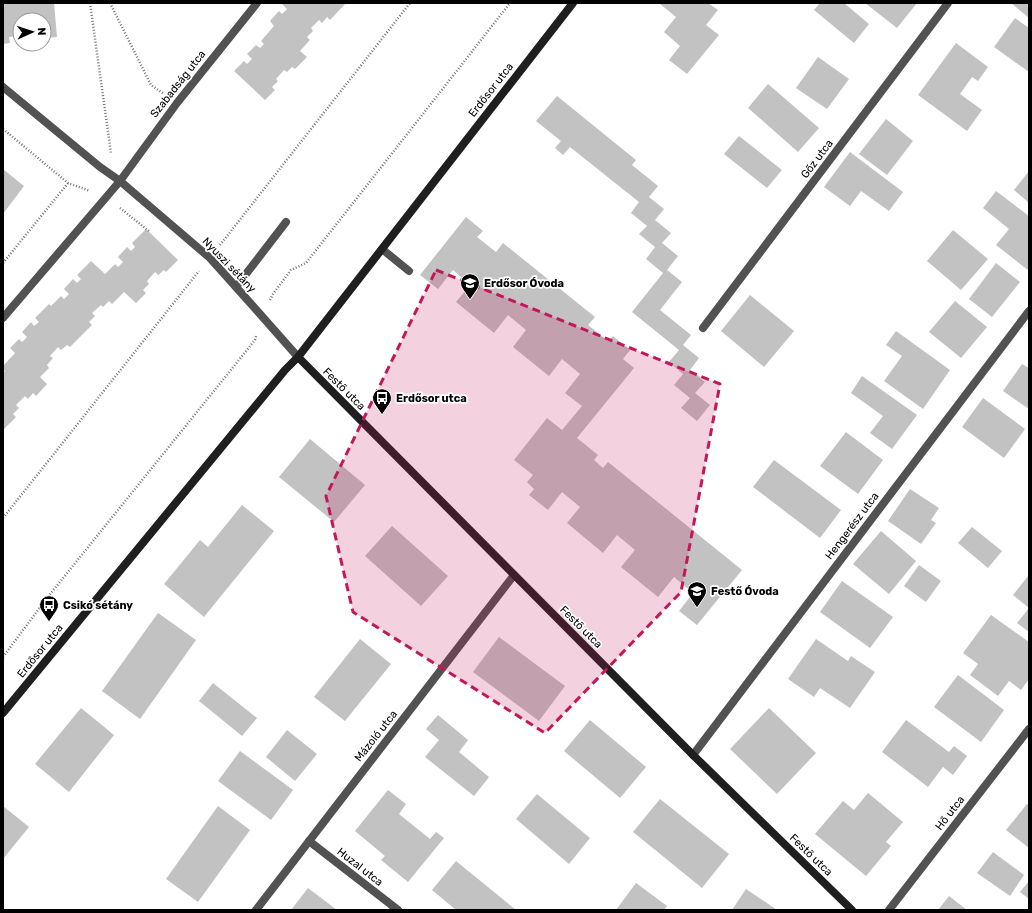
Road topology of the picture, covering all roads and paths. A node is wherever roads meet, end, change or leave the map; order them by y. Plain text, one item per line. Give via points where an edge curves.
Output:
1 (90, 3) edge
2 (110, 3) edge
3 (257, 3) edge
4 (410, 3) edge
5 (573, 3) edge
6 (948, 3) edge
7 (3, 87) edge
8 (177, 103) junction
9 (3, 129) edge
10 (120, 181) junction
11 (68, 183) junction
12 (106, 197) junction
13 (286, 222) dead end
14 (382, 248) junction
15 (210, 258) junction
16 (3, 264) edge
17 (409, 271) dead end
18 (236, 287) junction
19 (1029, 311) edge
20 (3, 318) edge
21 (703, 328) dead end
22 (298, 357) junction
23 (3, 518) edge
24 (514, 575) junction
25 (3, 713) edge
26 (1029, 729) edge
27 (693, 755) junction
28 (309, 841) junction
29 (256, 910) edge
30 (398, 910) edge
31 (852, 910) edge
32 (889, 910) edge

1 - 10 path via 111,155
2 - 8 path via 151,85
3 - 8 street, Szabadság utca
4 - 15 path
5 - 14 street, Erdősor utca
6 - 21 street, Gőz utca
7 - 10 street, Nyuszi sétány
8 - 10 street, Szabadság utca
9 - 11 path
10 - 12 street
10 - 15 street, Nyuszi sétány
11 - 12 path
11 - 16 path
12 - 20 street
13 - 18 street
14 - 17 street
14 - 22 street, Erdősor utca
15 - 18 street, Nyuszi sétány
15 - 23 path
18 - 22 street, Nyuszi sétány
19 - 27 street, Hengerész utca
22 - 24 street, Festő utca
22 - 25 street, Erdősor utca
24 - 27 street, Festő utca
24 - 28 street, Mázoló utca
26 - 32 street, Hő utca
27 - 31 street, Festő utca
28 - 29 street, Mázoló utca
28 - 30 street, Huzal utca

